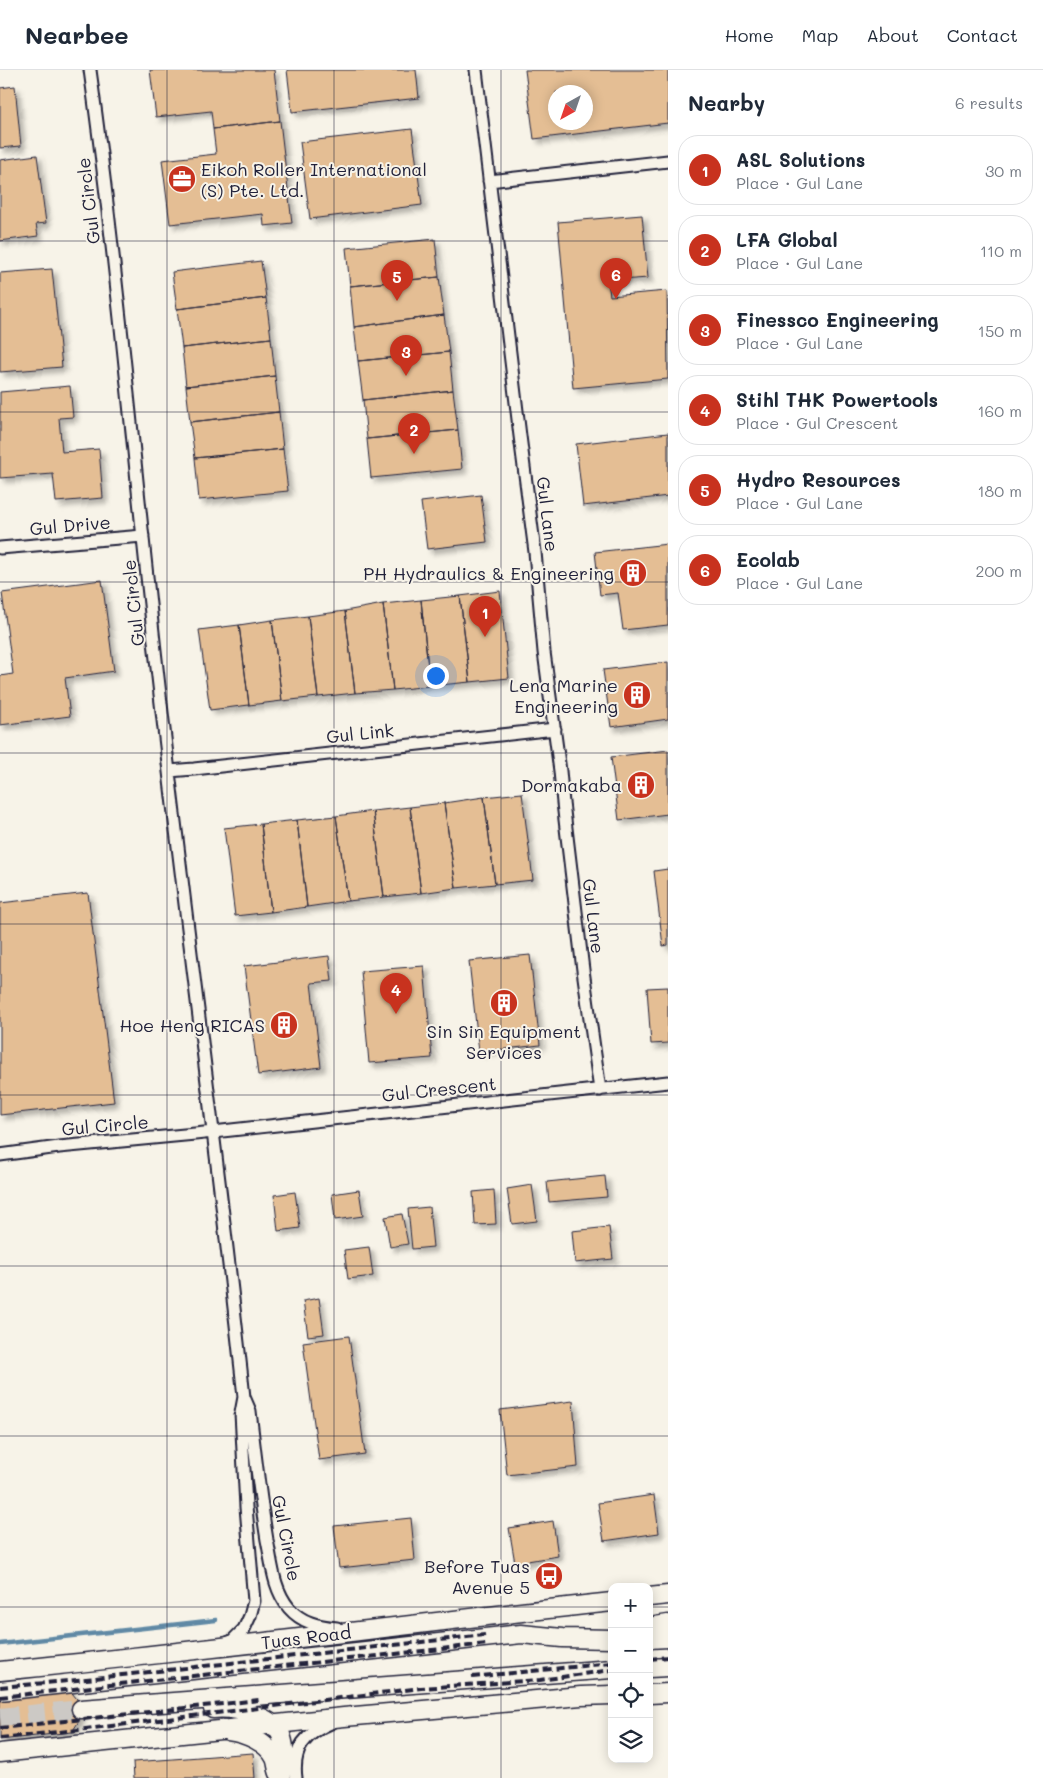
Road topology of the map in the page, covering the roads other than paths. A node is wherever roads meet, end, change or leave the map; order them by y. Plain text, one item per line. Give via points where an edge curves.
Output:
1 (90, 70) edge
2 (476, 70) edge
3 (668, 160) edge
4 (489, 181) junction
5 (143, 536) junction
6 (0, 548) edge
7 (555, 730) junction
8 (169, 771) junction
9 (668, 1082) edge
10 (600, 1090) junction
11 (213, 1132) junction
12 (0, 1155) edge
13 (244, 1397) junction
14 (668, 1595) edge
15 (653, 1597) edge
16 (608, 1602) edge
17 (653, 1603) edge
18 (668, 1603) edge
19 (668, 1624) edge
20 (653, 1626) edge
21 (361, 1629) junction
22 (608, 1632) edge
23 (562, 1638) junction
24 (668, 1638) edge
25 (608, 1639) edge
26 (653, 1639) edge
27 (215, 1648) junction
28 (668, 1667) edge
29 (653, 1668) edge
30 (608, 1669) edge
31 (0, 1671) edge
32 (0, 1691) edge
33 (668, 1693) edge
34 (653, 1694) edge
35 (608, 1695) edge
36 (168, 1702) junction
37 (81, 1709) tunnel mouth
38 (344, 1717) junction
39 (271, 1724) junction
40 (220, 1729) junction
41 (0, 1753) edge
42 (280, 1778) edge
43 (296, 1778) edge

1 - 5 street, Gul Circle via 128,380
2 - 4 street, Gul Lane
3 - 4 street
4 - 7 street, Gul Lane
5 - 6 street, Gul Drive
5 - 8 street, Gul Circle
7 - 8 street, Gul Link
7 - 10 street, Gul Lane
8 - 11 street, Gul Circle
9 - 10 street, Gul Crescent
10 - 11 street, Gul Crescent
11 - 12 street, Gul Circle
11 - 13 street, Gul Circle
13 - 21 street, Gul Circle via 250,1411 262,1506 278,1590 289,1608 310,1624
13 - 27 street, Gul Circle via 241,1413 254,1601 244,1628 232,1641
14 - 15 main road
16 - 21 main road, Tuas Road
17 - 18 main road
19 - 20 main road
21 - 27 main road, Tuas Road
22 - 23 main road, Tuas Road
23 - 25 main road, Tuas Road
23 - 32 main road, Tuas Road via 521,1634
24 - 26 main road
27 - 31 main road, Tuas Road
28 - 29 main road
30 - 36 main road
33 - 34 main road
35 - 38 main road
36 - 37 main road
36 - 39 main road via 188,1712 226,1708 248,1711
38 - 39 main road
38 - 43 street via 313,1732 301,1744
39 - 40 main road
39 - 42 main road via 282,1738 284,1767
40 - 41 main road
40 - 42 main road via 237,1732 265,1746 275,1758

